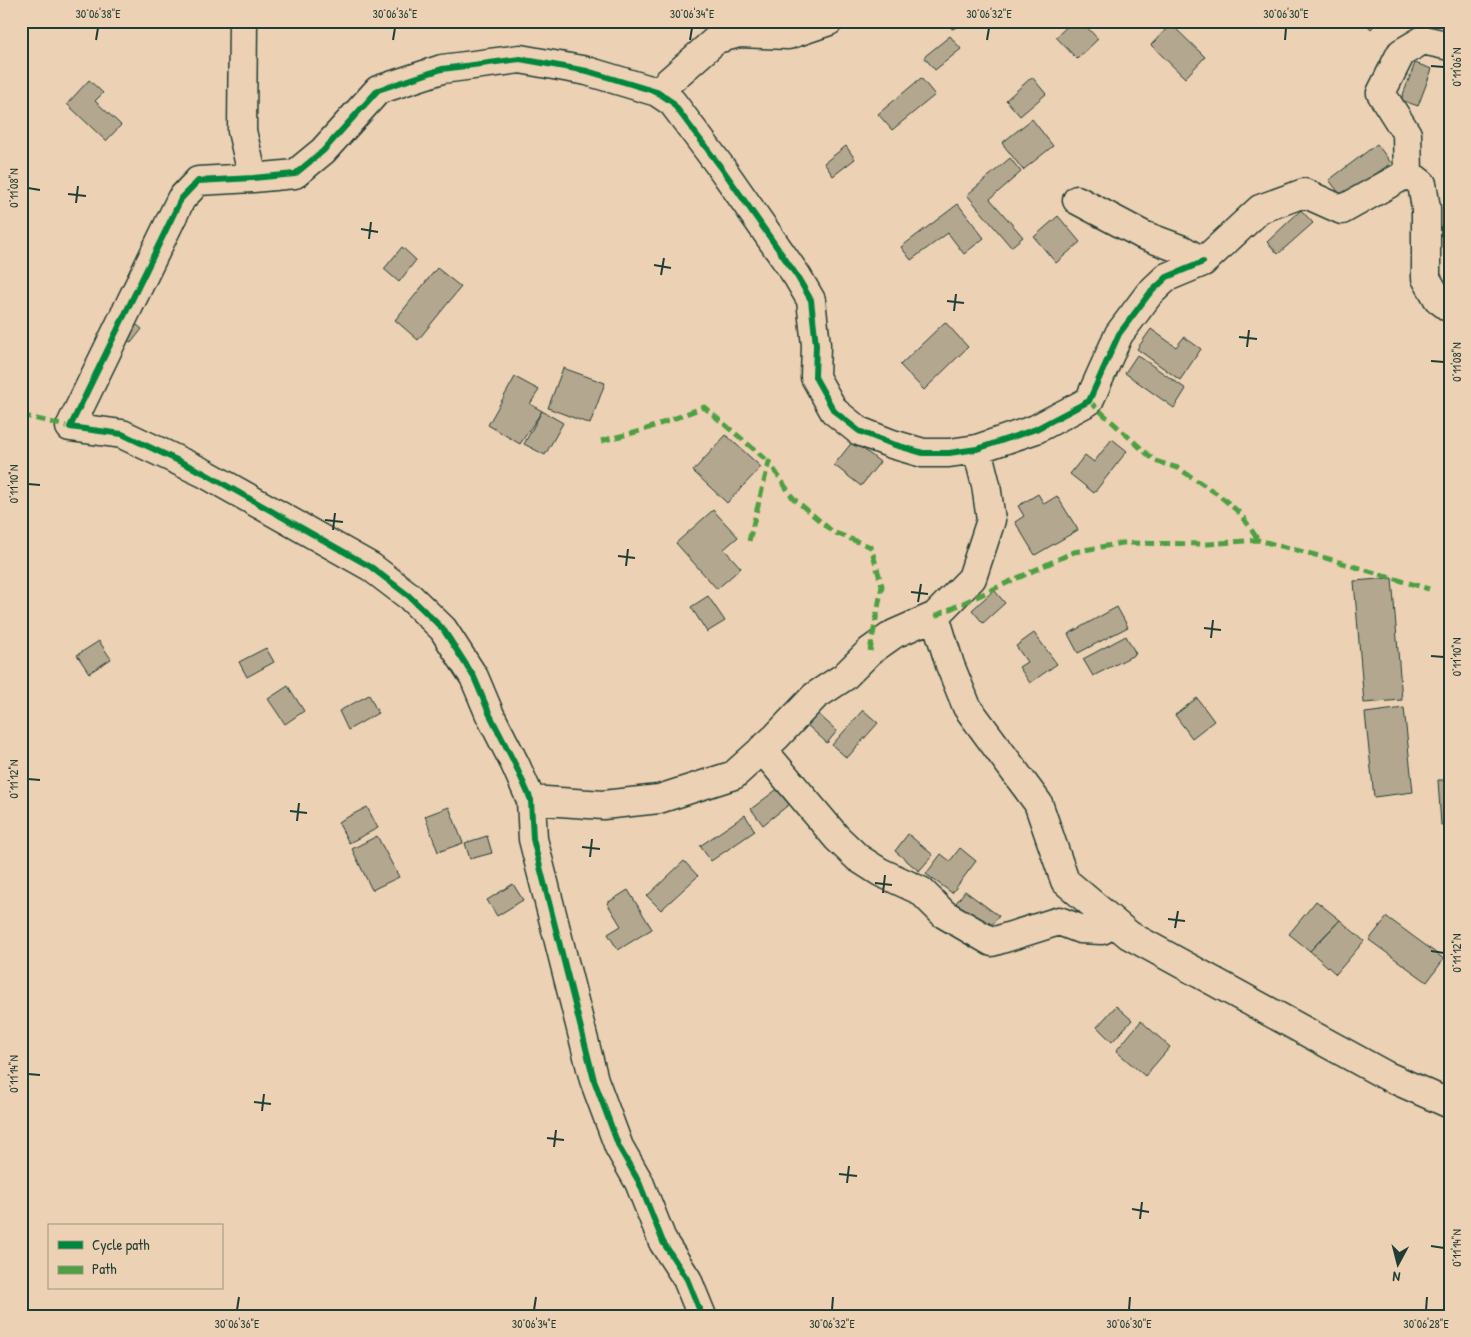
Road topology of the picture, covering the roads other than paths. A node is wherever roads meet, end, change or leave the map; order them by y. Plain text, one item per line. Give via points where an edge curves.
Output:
1 (243, 21) edge
2 (829, 21) edge
3 (1450, 46) edge
4 (657, 92) junction
5 (1408, 173) junction
6 (253, 178) junction
7 (1077, 200) dead end
8 (1203, 262) junction
9 (1450, 308) edge
10 (977, 449) junction
11 (935, 616) junction
12 (762, 749) junction
13 (531, 800) junction
14 (1114, 923) junction
15 (1450, 1104) edge
16 (702, 1316) edge

1 - 6 street via 242,131
2 - 4 street via 788,35 739,33 717,39
3 - 5 street via 1423,40 1401,54 1381,93 1407,134
4 - 6 street via 587,71 520,59 442,69 378,90 323,151 295,174
4 - 10 street via 672,102 718,162 811,300 816,345 815,377 834,411 859,431 923,453
5 - 8 street via 1342,210 1304,193 1260,209
5 - 9 street via 1422,184 1426,208 1426,278 1438,299
6 - 13 street via 198,180 181,199 70,427 122,434 204,473 371,567 410,596 443,629 474,677
7 - 8 street
8 - 10 street via 1167,277 1149,294 1119,334 1090,402 1036,429
10 - 11 street via 991,520 972,578
11 - 12 street via 894,634 870,651 844,677 815,696
11 - 14 street via 967,707 1038,802 1065,881
12 - 13 street via 734,775 659,799 603,806
12 - 14 street via 837,838 858,858 921,891 944,914 992,942 1059,922 1080,929 1102,930
13 - 16 street via 533,839 594,1080 619,1147 639,1182 663,1242 686,1279
14 - 15 street via 1129,935 1387,1076

